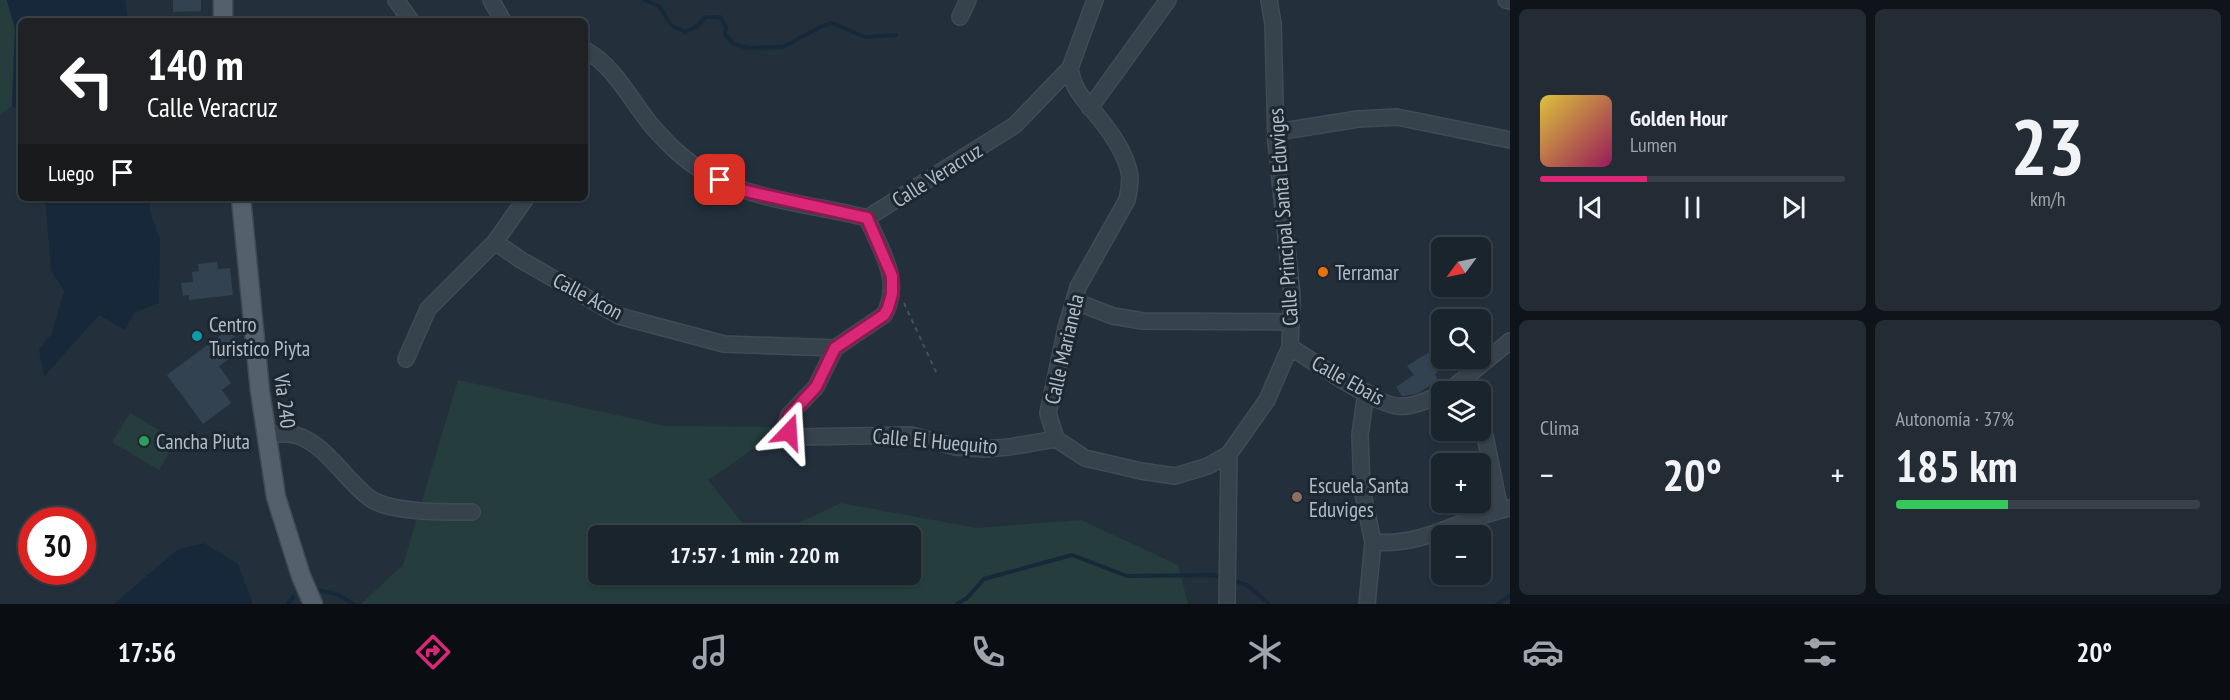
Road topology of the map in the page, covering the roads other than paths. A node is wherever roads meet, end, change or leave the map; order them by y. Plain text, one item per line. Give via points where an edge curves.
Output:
1 (223, 0) edge
2 (396, 0) edge
3 (491, 0) edge
4 (968, 0) edge
5 (1095, 0) edge
6 (1168, 0) edge
7 (1269, 0) edge
8 (960, 17) dead end
9 (223, 18) edge
10 (409, 18) edge
11 (500, 18) edge
12 (588, 52) edge
13 (1070, 68) junction
14 (1090, 108) junction
15 (1276, 132) junction
16 (1510, 140) edge
17 (241, 201) edge
18 (524, 201) edge
19 (867, 218) junction
20 (495, 242) junction
21 (1074, 302) junction
22 (1291, 322) junction
23 (1510, 342) edge
24 (1290, 347) junction
25 (835, 348) junction
26 (406, 359) dead end
27 (1461, 381) edge
28 (1366, 392) junction
29 (1431, 399) edge
30 (266, 435) junction
31 (1056, 438) junction
32 (1486, 441) edge
33 (1229, 454) junction
34 (1505, 509) edge
35 (472, 512) dead end
36 (1373, 542) junction
37 (313, 604) edge
38 (1227, 604) edge
39 (1367, 604) edge

1 - 9 main road
2 - 10 street
3 - 11 street
4 - 8 street
5 - 13 street, Calle Veracruz
6 - 14 street
7 - 15 street, Calle Principal Santa Eduviges
12 - 19 street, Calle Veracruz via 614,76 650,124 704,171 737,189
13 - 14 street, Calle Marianela via 1078,94
13 - 19 street, Calle Veracruz via 1015,125
14 - 21 street, Calle Marianela via 1120,150 1130,184 1127,200 1078,287
15 - 16 street via 1397,117
15 - 22 street, Calle Principal Santa Eduviges via 1292,295
17 - 30 main road, Vía 240
18 - 20 street
19 - 25 street via 892,276 892,294 884,315
20 - 25 street, Calle Acon via 619,316 724,344
20 - 26 street via 428,309
21 - 22 street via 1113,316 1143,321
21 - 31 street, Calle Marianela via 1048,413
22 - 24 street, Calle Principal Santa Eduviges
23 - 27 street, Calle Ebais
24 - 28 street, Calle Ebais
24 - 33 street, Calle Principal Santa Eduviges via 1267,400
25 - 31 street, Calle El Huequito via 816,387 789,416 786,424 793,436 910,435 956,447 984,449
28 - 29 street, Calle Ebais via 1396,406
28 - 36 street via 1360,435 1362,489
30 - 35 street via 291,434 309,440 372,500 387,506
30 - 37 main road, Vía 240 via 276,497
31 - 33 street via 1085,458 1175,476 1208,466
32 - 34 street
33 - 38 street
34 - 36 street via 1430,536
36 - 39 street

